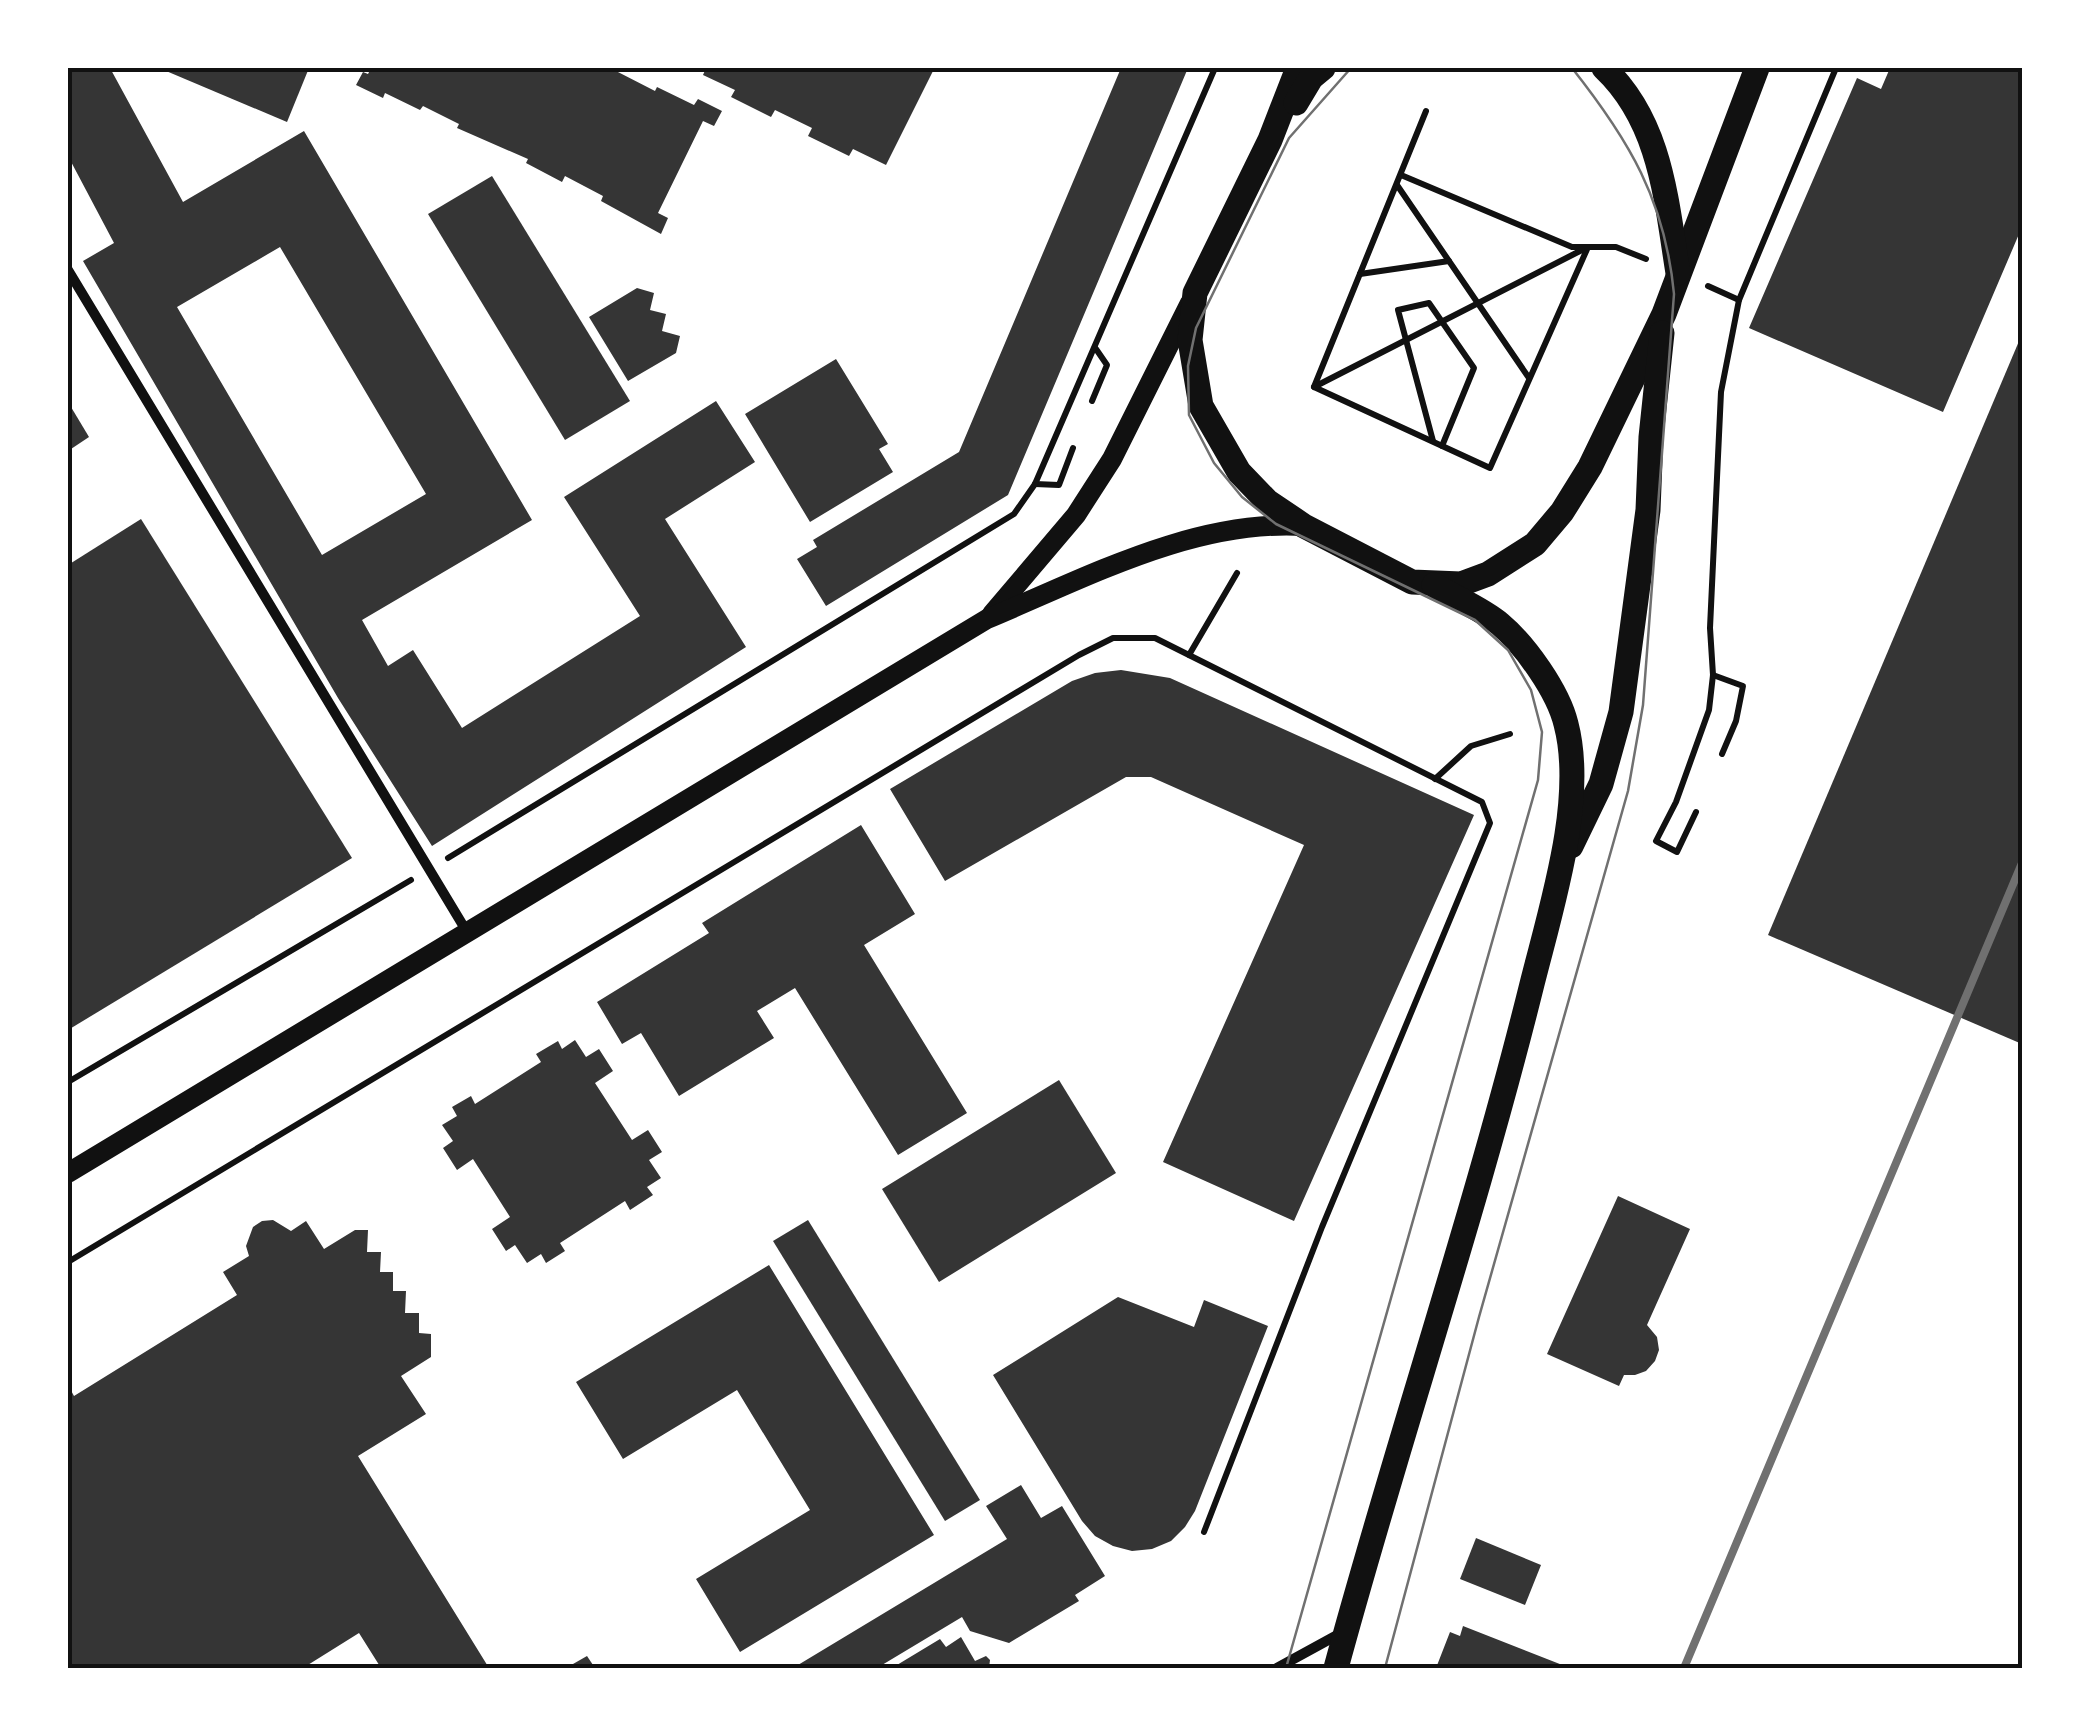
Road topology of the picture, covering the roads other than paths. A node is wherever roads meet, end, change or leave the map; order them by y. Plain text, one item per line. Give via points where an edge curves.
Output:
1 (1298, 68) edge
2 (1323, 68) edge
3 (1604, 68) edge
4 (1757, 68) edge
5 (1270, 140) junction
6 (68, 270) edge
7 (1678, 273) junction
8 (1195, 293) junction
9 (1664, 314) junction
10 (1304, 526) junction
11 (1430, 583) junction
12 (987, 619) junction
13 (1562, 864) junction
14 (467, 932) junction
15 (68, 1173) edge
16 (1346, 1630) junction
17 (1277, 1668) edge
18 (1336, 1668) edge

1 - 5 main road
2 - 5 main road
3 - 7 main road via 1652,137
4 - 7 main road
5 - 8 main road
6 - 14 street
7 - 9 main road
8 - 10 main road via 1190,340 1201,406 1239,472
8 - 12 main road via 1112,460 1076,514
9 - 11 main road via 1590,467 1535,544 1488,574 1461,584
9 - 13 main road via 1648,510 1621,712 1601,784
10 - 11 main road via 1412,582
10 - 12 main road via 1276,524 1190,541
11 - 13 main road via 1500,624 1538,667 1566,721 1573,771
12 - 14 main road
13 - 16 main road via 1496,1128
14 - 15 main road
16 - 17 street
16 - 18 main road

